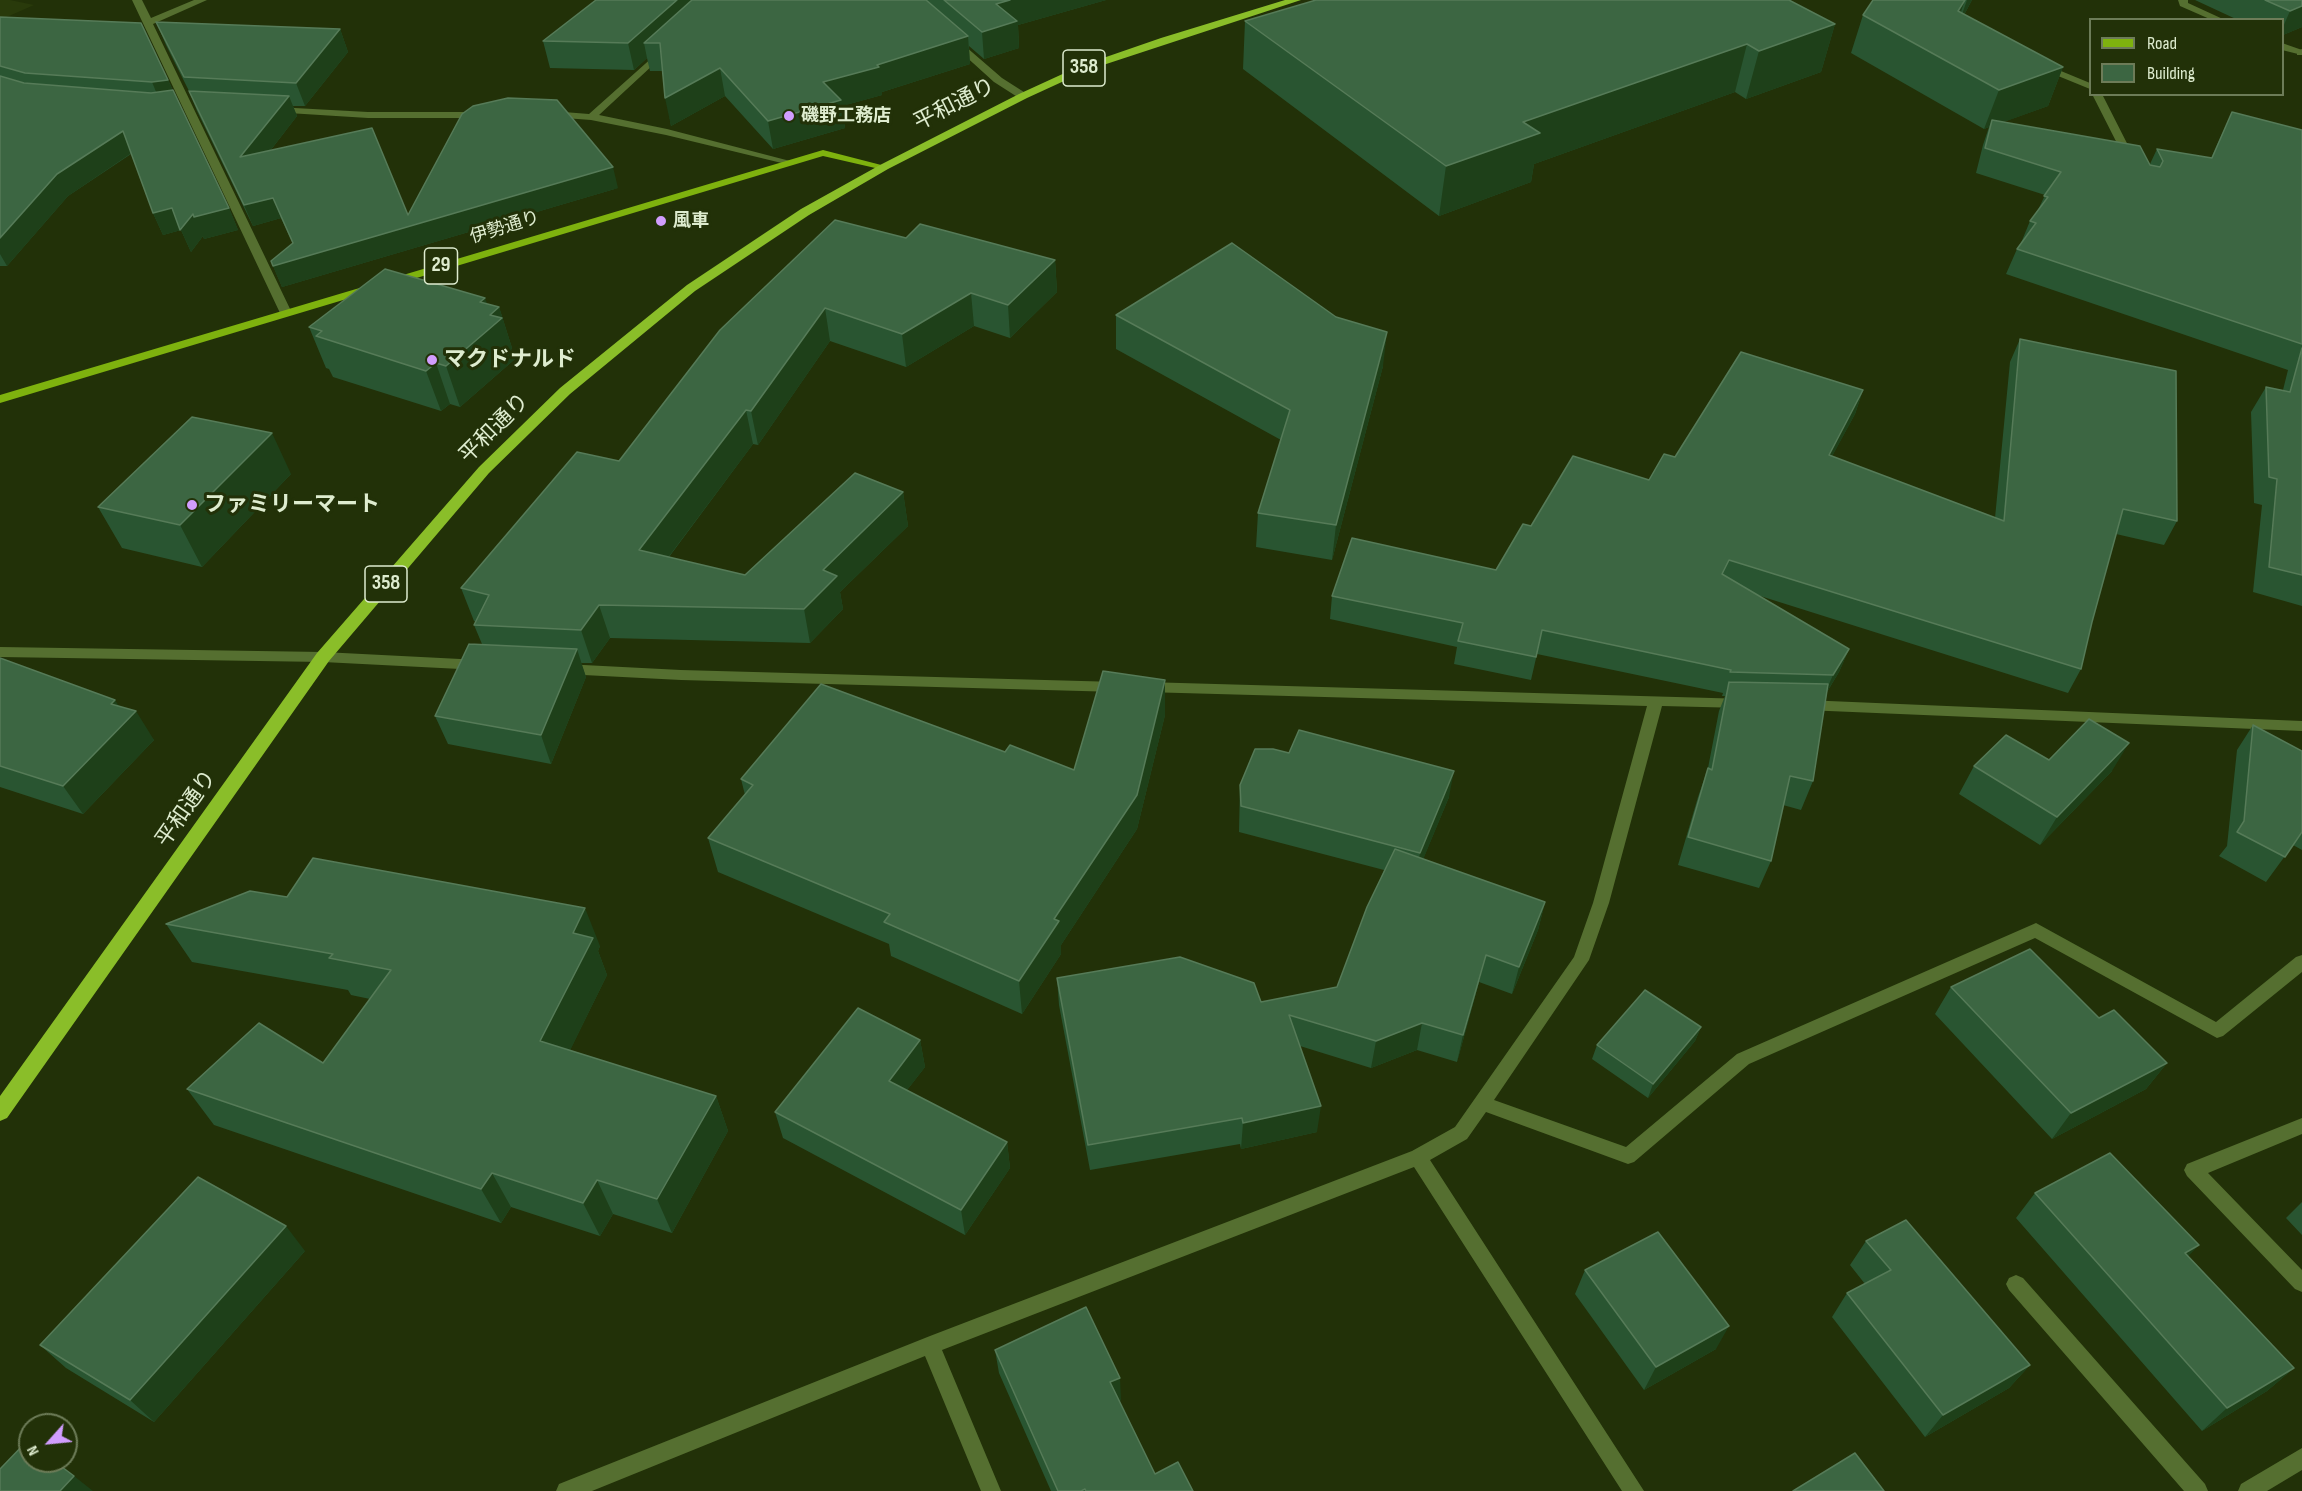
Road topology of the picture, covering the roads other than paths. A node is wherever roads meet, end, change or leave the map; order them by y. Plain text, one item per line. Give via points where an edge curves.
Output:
1 (137, 0) edge
2 (202, 0) edge
3 (1296, 0) edge
4 (2183, 0) edge
5 (2216, 18) edge
6 (148, 23) junction
7 (945, 34) edge
8 (676, 39) edge
9 (2284, 46) edge
10 (2301, 52) edge
11 (2035, 64) edge
12 (2089, 85) edge
13 (1023, 96) junction
14 (2098, 96) edge
15 (184, 106) junction
16 (201, 106) edge
17 (261, 109) edge
18 (544, 114) edge
19 (489, 115) edge
20 (591, 117) junction
21 (786, 163) junction
22 (2134, 166) edge
23 (884, 167) junction
24 (286, 312) junction
25 (0, 399) edge
26 (0, 652) edge
27 (323, 657) junction
28 (491, 666) edge
29 (550, 669) edge
30 (1656, 701) junction
31 (1761, 704) edge
32 (1784, 705) edge
33 (2302, 726) edge
34 (2302, 962) edge
35 (1482, 1103) junction
36 (0, 1112) edge
37 (2302, 1126) edge
38 (1418, 1157) junction
39 (2302, 1283) edge
40 (2016, 1284) dead end
41 (930, 1345) junction
42 (2302, 1458) edge
43 (566, 1491) edge
44 (991, 1491) edge
45 (1634, 1491) edge
46 (2198, 1491) edge
47 (2248, 1491) edge

1 - 6 street
2 - 6 street
3 - 13 highway, 平和通り / 358 via 1084,68
4 - 5 street via 2183,4
6 - 15 street
7 - 13 street
8 - 20 street
9 - 10 street
11 - 12 street
13 - 23 highway, 平和通り / 358
14 - 22 street
15 - 16 street
15 - 24 street
17 - 19 street via 368,115
18 - 20 street
20 - 21 street
21 - 23 main road, 伊勢通り / 29 via 823,153
21 - 24 main road, 伊勢通り / 29
23 - 27 highway, 平和通り / 358 via 805,212 691,288 565,391 484,470
24 - 25 main road, 伊勢通り / 29
26 - 27 street
27 - 28 street
27 - 36 highway, 平和通り / 358
29 - 30 street
30 - 31 street
30 - 35 street via 1581,960
32 - 33 street
34 - 35 street via 2217,1031 2036,930 1743,1059 1628,1156
35 - 38 street via 1461,1133
37 - 39 street via 2193,1170
38 - 41 street
38 - 45 street
40 - 46 street
41 - 43 street
41 - 44 street
42 - 47 street

